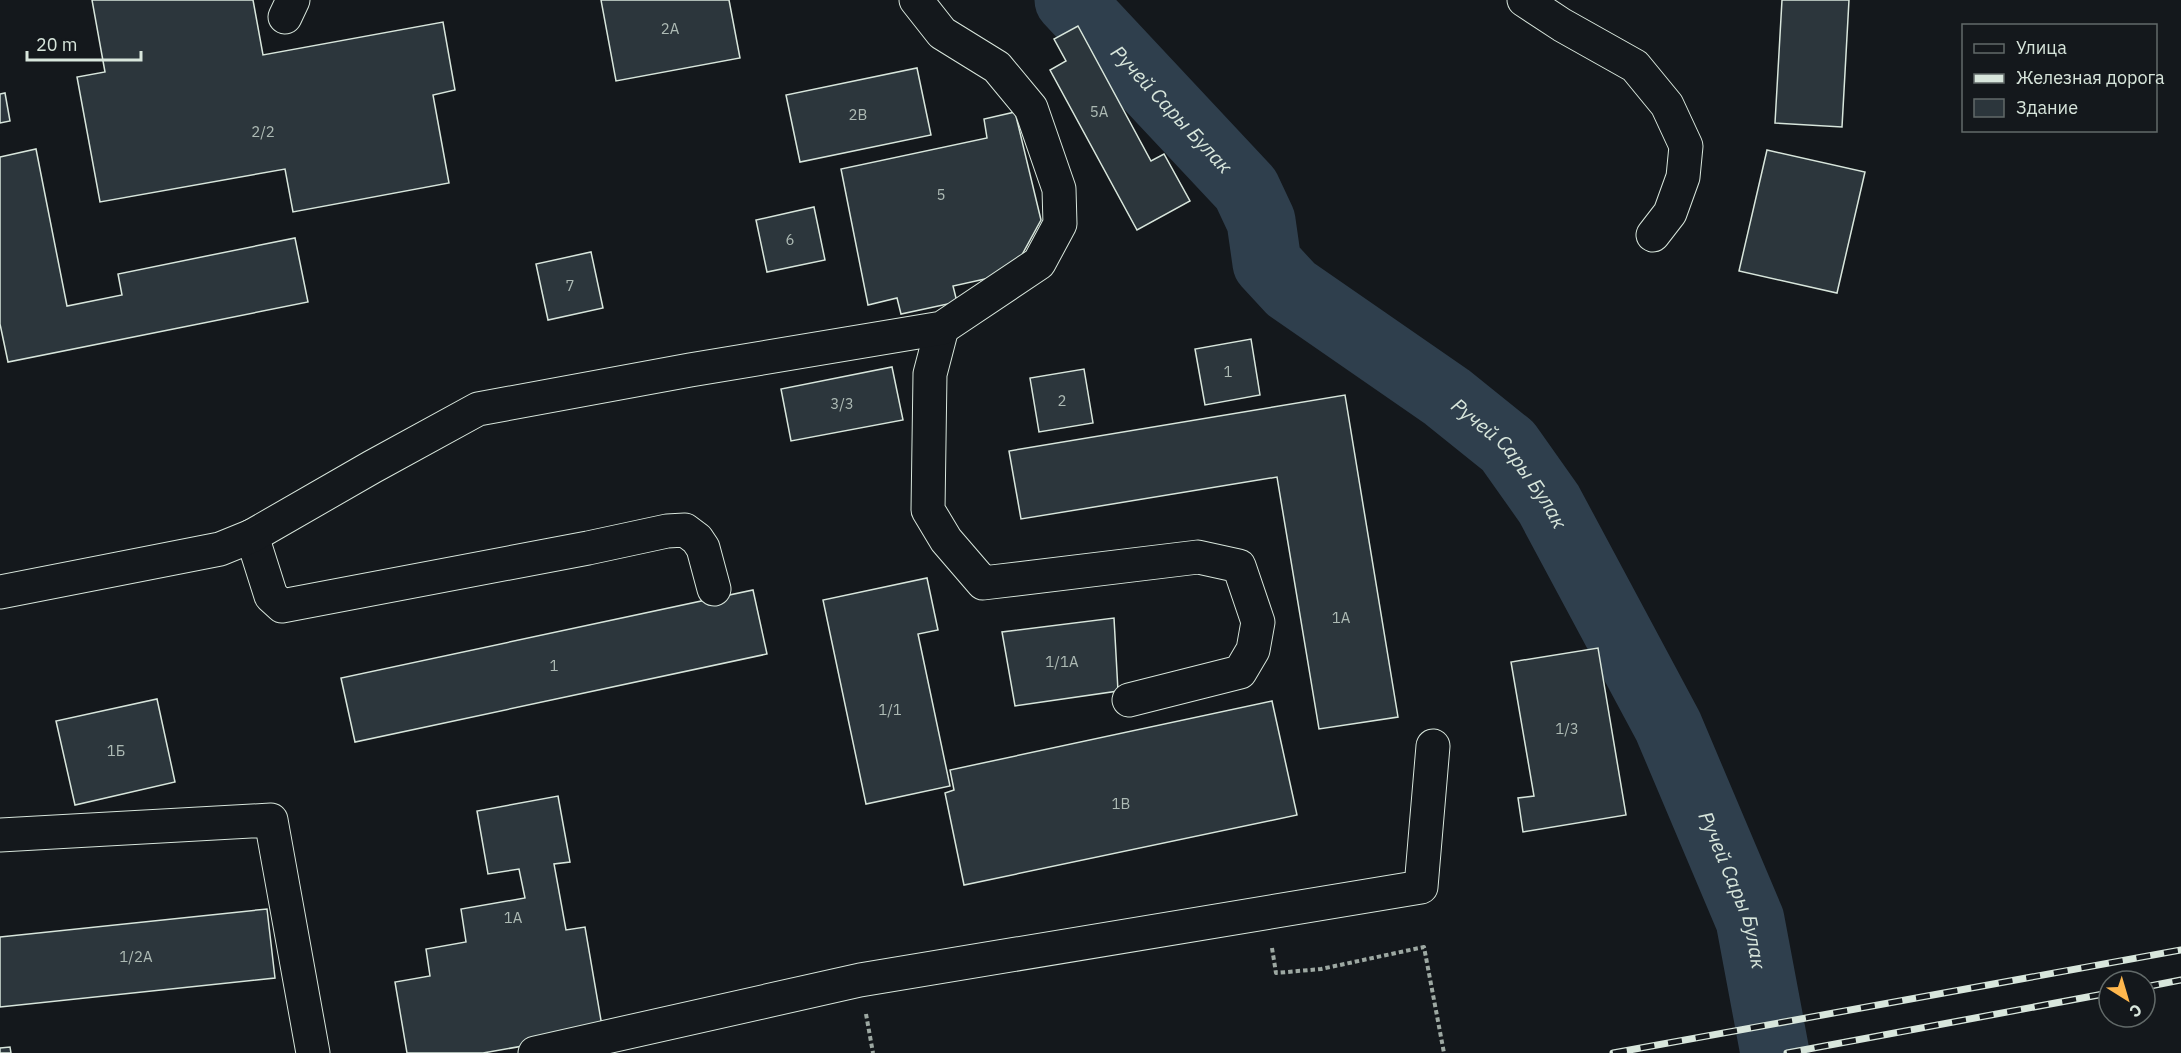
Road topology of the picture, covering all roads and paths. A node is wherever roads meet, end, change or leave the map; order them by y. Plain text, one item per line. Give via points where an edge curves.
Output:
1 (916, 0) edge
2 (1524, 0) edge
3 (1653, 235) dead end
4 (942, 328) junction
5 (252, 536) junction
6 (714, 589) dead end
7 (0, 592) edge
8 (1129, 700) dead end
9 (1433, 746) dead end
10 (0, 836) edge
11 (1266, 913) junction
12 (314, 1053) edge
13 (535, 1053) edge
14 (1444, 1053) edge

1 - 4 lane via 942,33 997,67 1031,108 1059,189 1060,224 1039,263
2 - 3 lane via 1635,66 1667,105 1686,146 1683,177 1670,213
4 - 5 lane via 478,409
4 - 8 lane via 930,374 928,510 946,540 983,584 1198,557 1239,566 1258,622 1253,650 1240,672
5 - 6 lane via 271,596 282,606 685,530 703,548
5 - 7 lane via 220,549
9 - 11 lane via 1421,887
10 - 12 lane via 271,820
11 - 13 lane via 860,980
11 - 14 path via 1276,973 1321,969 1424,947

